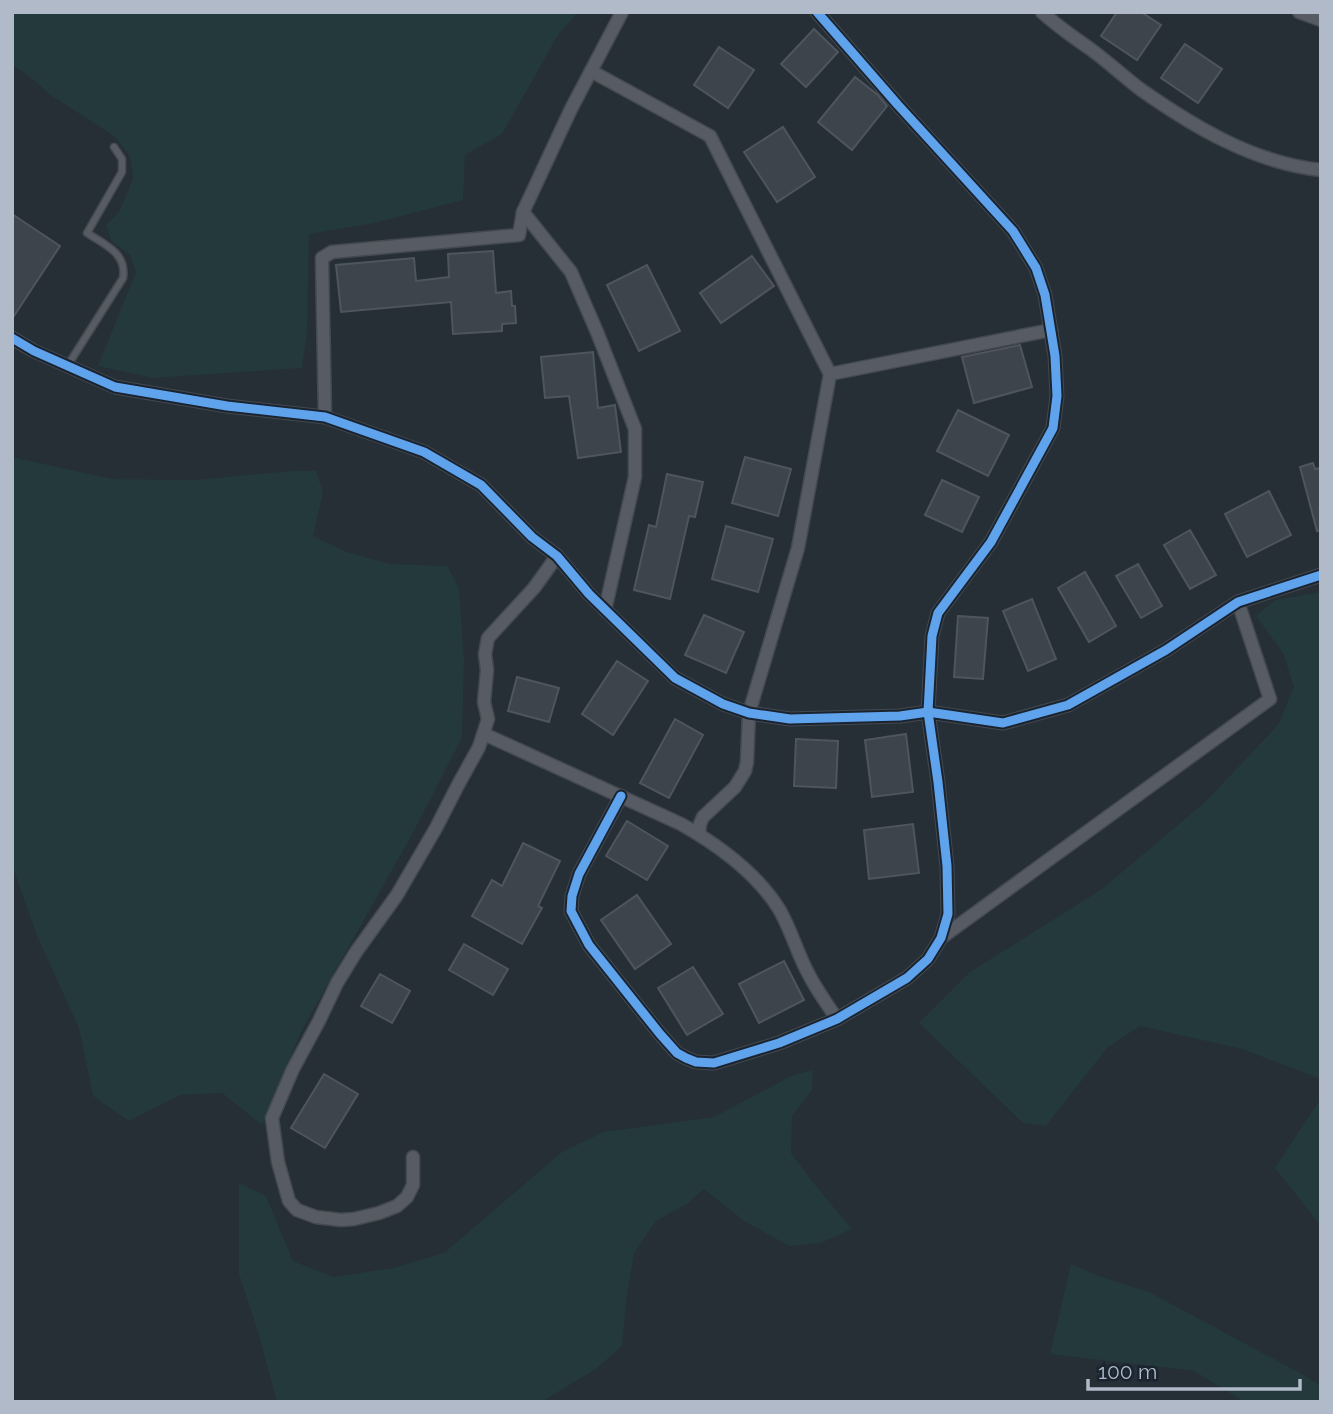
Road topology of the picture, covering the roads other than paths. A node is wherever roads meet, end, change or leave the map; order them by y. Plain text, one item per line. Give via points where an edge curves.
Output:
1 (622, 12) edge
2 (817, 12) edge
3 (1042, 12) edge
4 (1299, 12) edge
5 (1321, 20) edge
6 (591, 71) junction
7 (114, 147) dead end
8 (1321, 170) edge
9 (523, 212) junction
10 (1051, 330) junction
11 (12, 338) edge
12 (68, 366) junction
13 (830, 374) junction
14 (325, 417) junction
15 (557, 556) junction
16 (1321, 575) edge
17 (1238, 602) junction
18 (605, 610) junction
19 (928, 712) junction
20 (748, 713) junction
21 (484, 734) junction
22 (621, 796) junction
23 (699, 834) junction
24 (941, 938) junction
25 (837, 1019) junction
26 (413, 1157) dead end

1 - 6 street
2 - 10 street via 1013,231 1036,268
3 - 8 street via 1141,89 1195,124 1244,150
4 - 5 street
6 - 9 street
6 - 13 street via 710,136
7 - 12 lane via 122,159 122,172 87,233 117,252 123,278
9 - 14 street via 519,235 332,252 322,258
9 - 18 street via 571,272 635,429 635,477
10 - 13 street
10 - 19 street via 1057,396 1053,428 991,542 938,613 932,636
11 - 12 street
12 - 14 street via 115,387
13 - 20 street via 798,548
14 - 15 street via 424,452 481,485
15 - 18 street
15 - 21 street via 488,638
16 - 17 street
17 - 19 street via 1166,650 1068,705 1003,723
17 - 24 street via 1270,699
18 - 20 street via 675,678
19 - 20 street via 790,719
19 - 24 street via 947,866 948,914
20 - 23 street via 745,771 703,817
21 - 22 street
21 - 26 street via 397,895 337,983 272,1118 289,1201 297,1210 316,1217 354,1219 397,1206 411,1192
22 - 23 street
22 - 25 street via 579,874 571,911 589,944 677,1053 696,1062 714,1063
23 - 25 street via 732,858 779,909 808,974
24 - 25 street via 928,959 907,978

